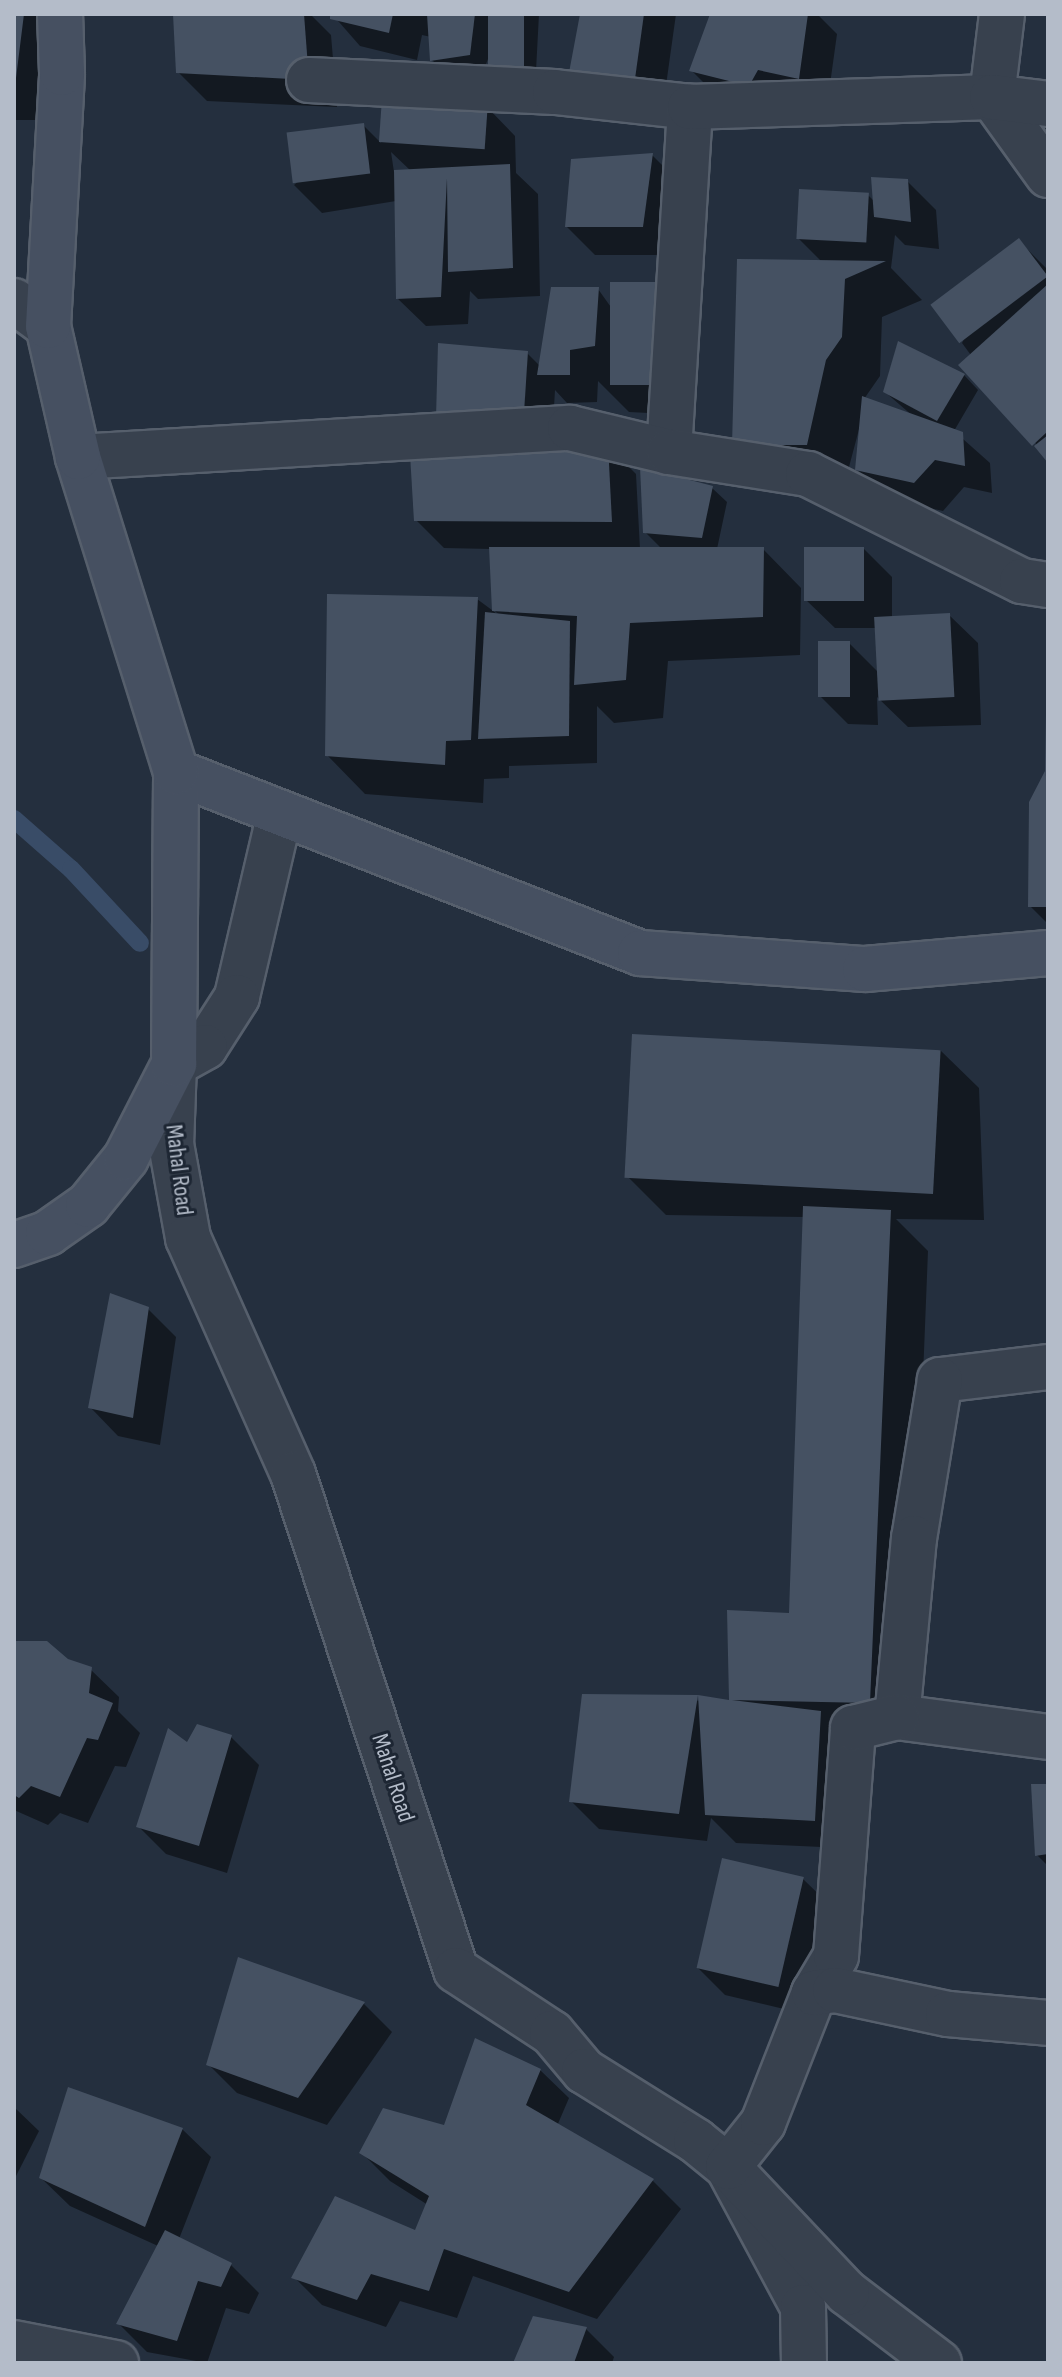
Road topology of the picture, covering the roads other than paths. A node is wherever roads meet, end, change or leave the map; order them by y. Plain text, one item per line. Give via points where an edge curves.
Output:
1 (60, 14) edge
2 (1002, 14) edge
3 (309, 80) dead end
4 (992, 97) junction
5 (1048, 104) edge
6 (690, 107) junction
7 (1048, 175) edge
8 (31, 314) edge
9 (669, 452) junction
10 (78, 457) junction
11 (1048, 585) edge
12 (176, 772) junction
13 (280, 813) junction
14 (1048, 953) edge
15 (174, 1064) junction
16 (14, 1245) edge
17 (1048, 1367) edge
18 (897, 1717) junction
19 (1048, 1737) edge
20 (814, 1993) junction
21 (1048, 2023) edge
22 (728, 2167) junction
23 (14, 2343) edge
24 (116, 2363) edge
25 (804, 2363) edge
26 (939, 2363) edge

1 - 8 main road via 62,73
2 - 4 street
3 - 6 street via 555,92
4 - 5 street
4 - 6 street
4 - 7 street
6 - 9 street
8 - 10 main road
9 - 10 street via 570,428
9 - 11 street via 808,474 1022,581
10 - 12 main road
12 - 13 main road
12 - 15 main road
13 - 14 main road via 640,953 865,969
13 - 15 street via 237,997 205,1047
15 - 16 main road via 126,1158 88,1205 48,1233
15 - 22 street, Mahal Road via 171,1144 188,1238 293,1474 456,1970 552,2033 584,2071
17 - 18 street via 940,1380 914,1538
18 - 19 street
18 - 20 street via 853,1728 836,1956
20 - 21 street via 835,1990 948,2014
20 - 22 street via 763,2123
22 - 25 street, Mahal Road via 803,2307
22 - 26 street via 847,2293
23 - 24 street

